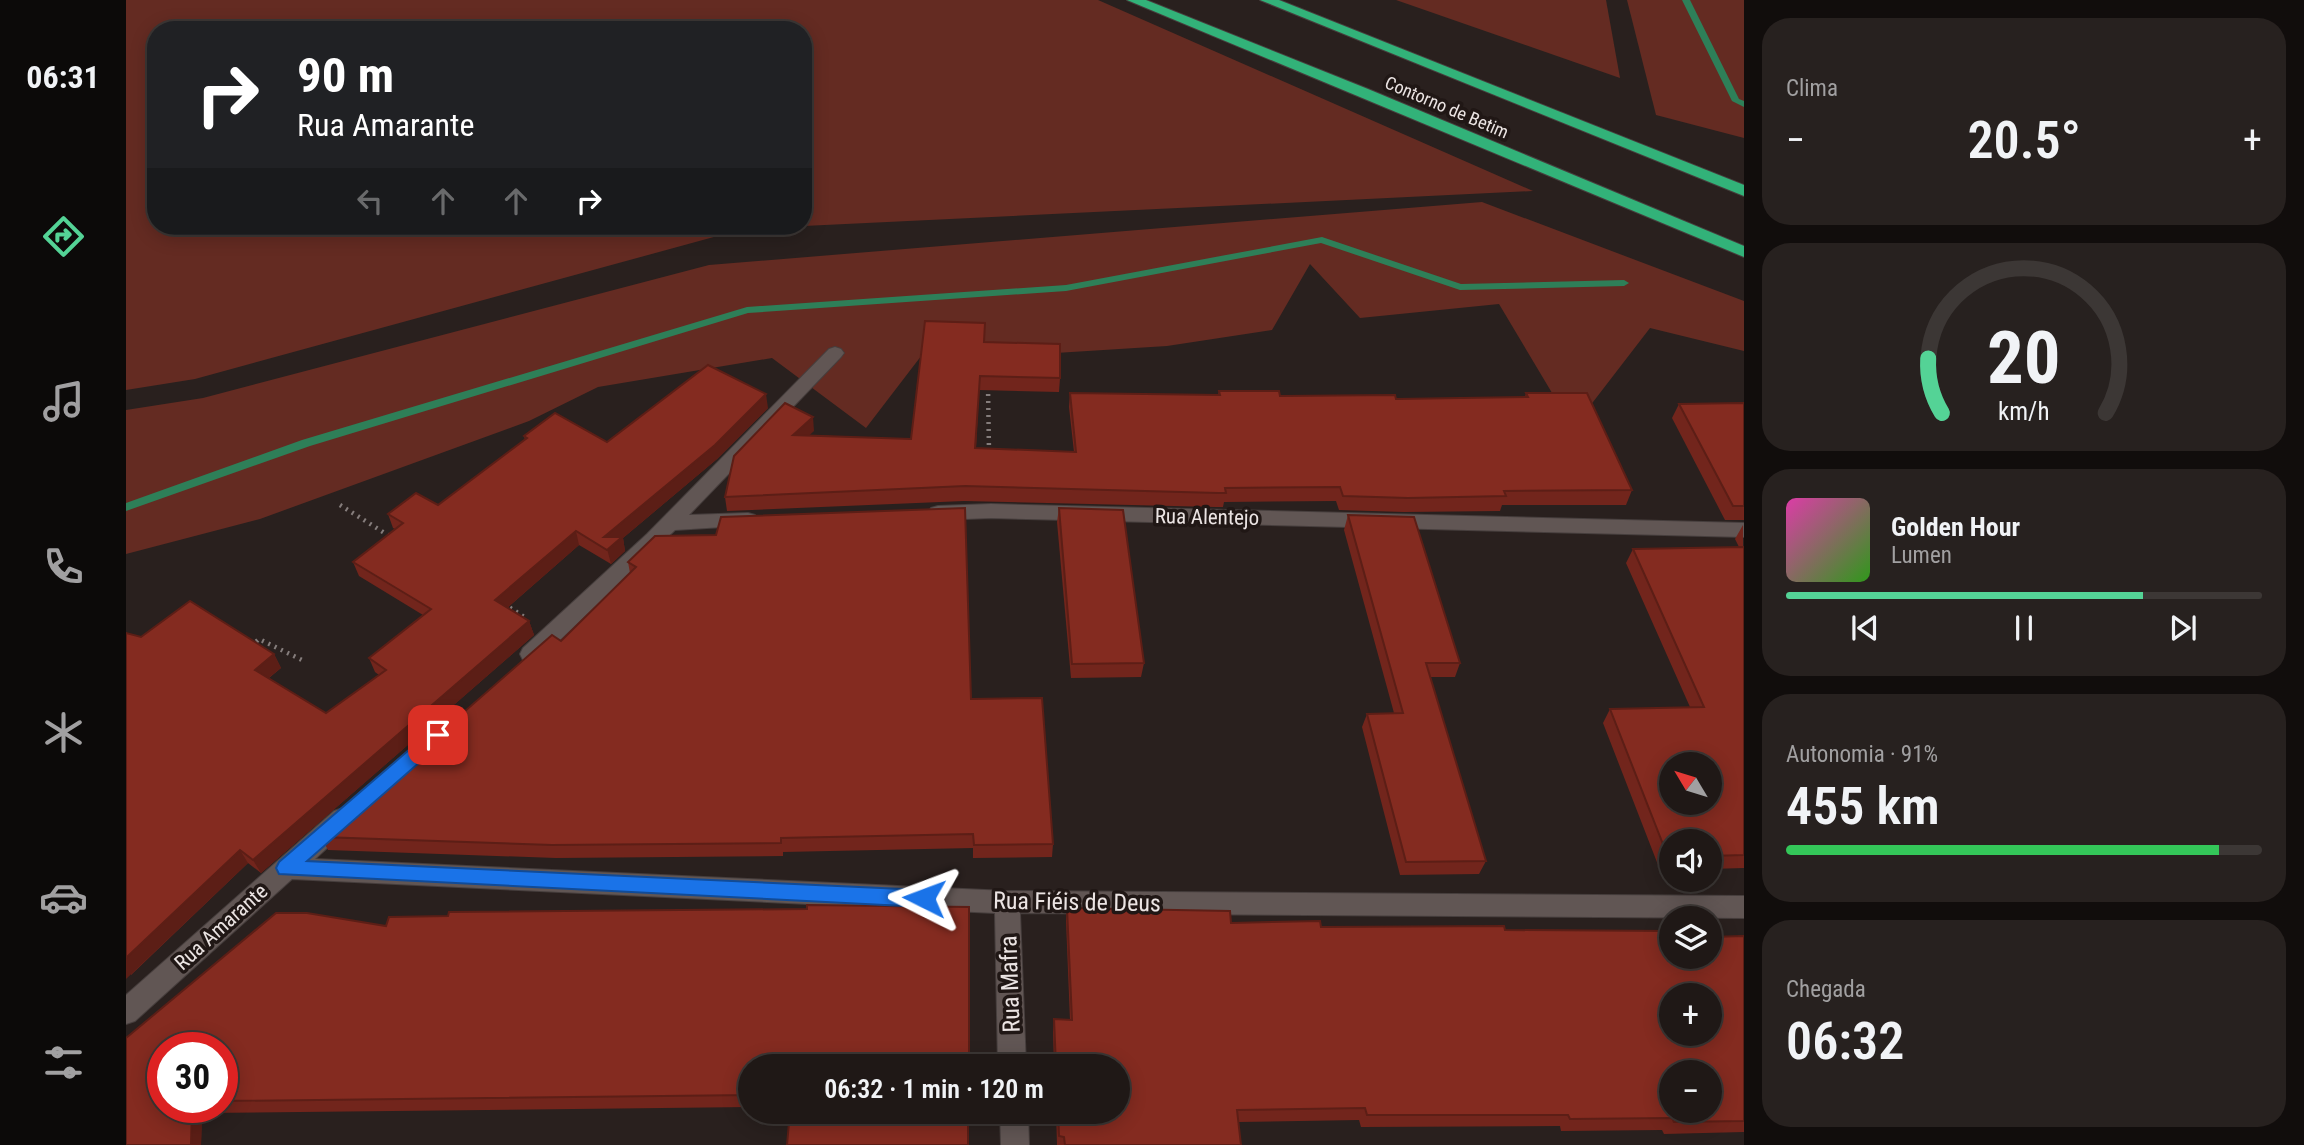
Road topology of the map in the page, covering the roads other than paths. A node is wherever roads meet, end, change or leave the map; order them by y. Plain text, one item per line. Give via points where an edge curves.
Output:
1 (1134, 0) edge
2 (1267, 0) edge
3 (1744, 191) edge
4 (1744, 252) edge
5 (835, 353) dead end
6 (921, 514) edge
7 (767, 519) edge
8 (670, 523) junction
9 (1744, 530) edge
10 (513, 670) edge
11 (359, 805) edge
12 (286, 868) junction
13 (1007, 902) junction
14 (1744, 907) edge
15 (126, 1012) edge
16 (1012, 1054) edge
17 (1014, 1124) edge
18 (1015, 1145) edge

1 - 4 highway, Contorno de Betim
2 - 3 highway, Contorno de Betim
5 - 8 street
6 - 9 street, Rua Alentejo via 990,511
7 - 8 street
8 - 10 street
11 - 12 street, Rua Amarante
12 - 13 street, Rua Fiéis de Deus
12 - 15 street, Rua Amarante
13 - 14 street, Rua Fiéis de Deus
13 - 16 street, Rua Mafra
17 - 18 street

